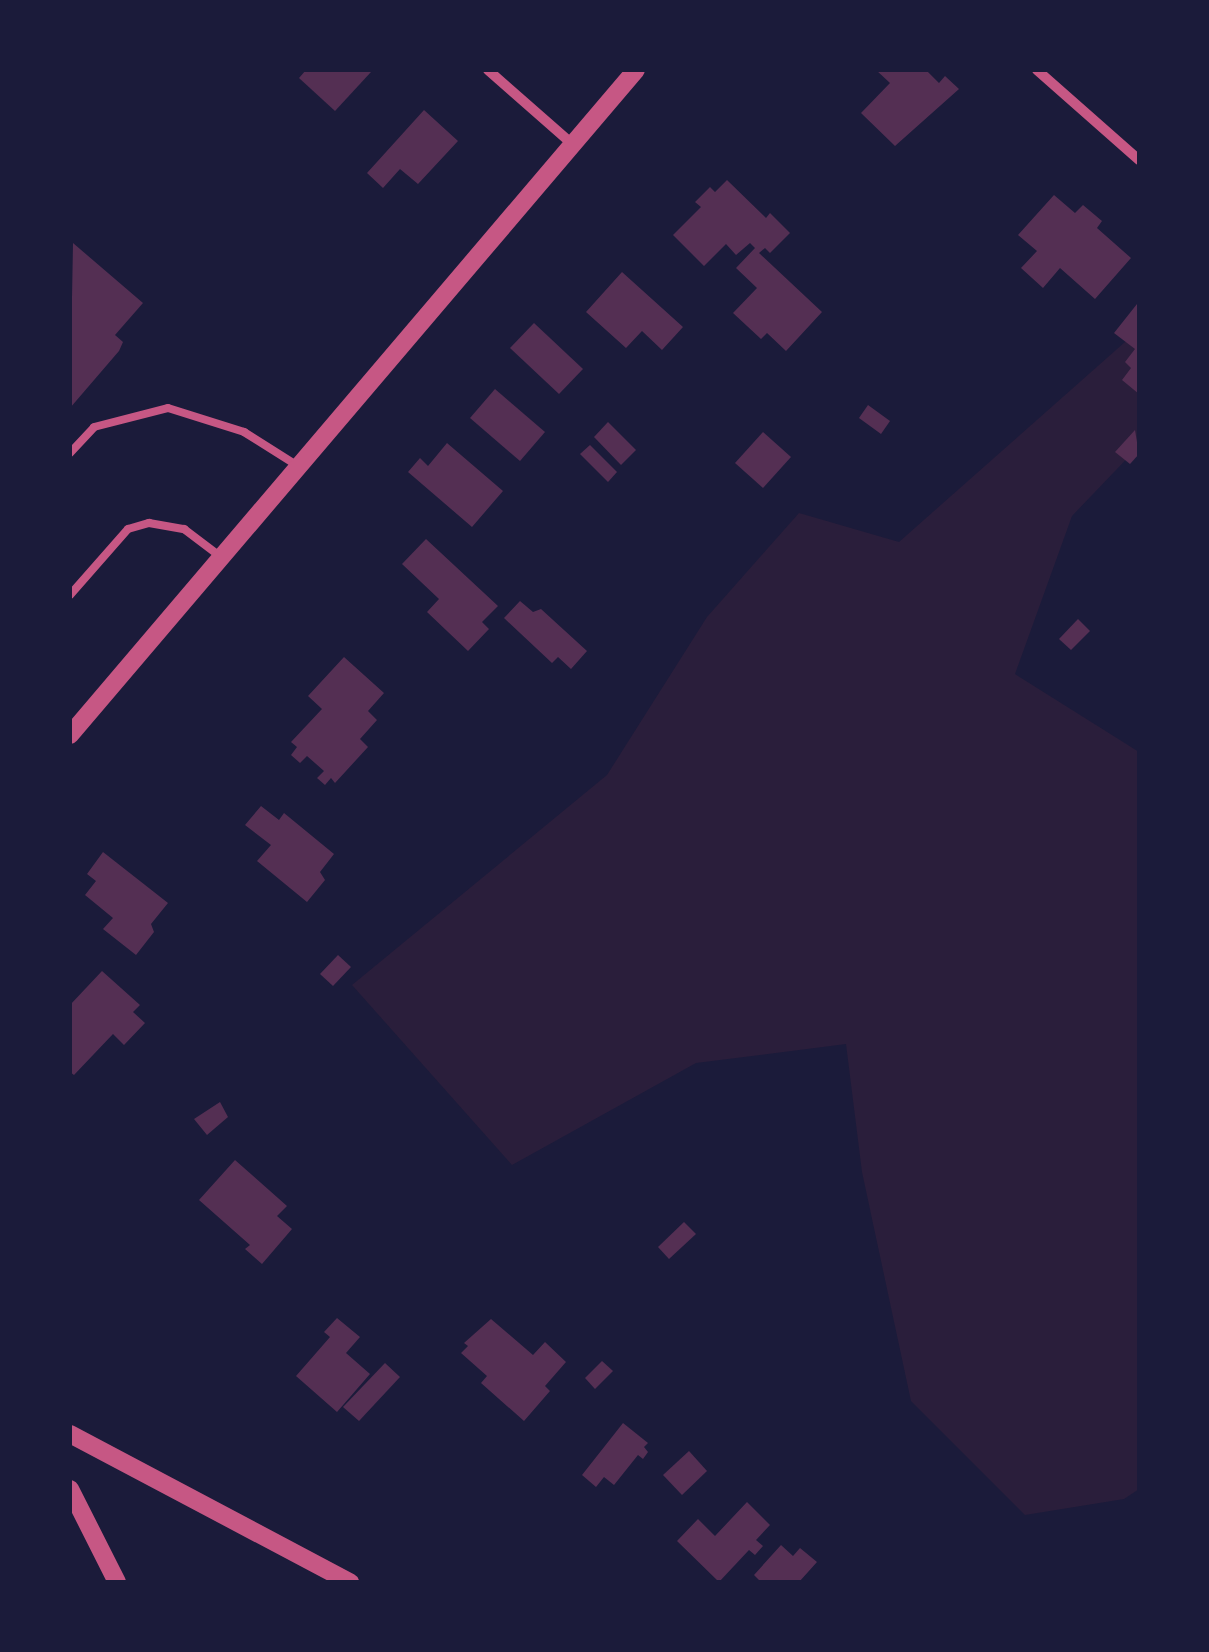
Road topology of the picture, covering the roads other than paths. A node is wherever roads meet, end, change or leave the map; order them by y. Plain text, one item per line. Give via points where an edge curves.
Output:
1 (488, 70) edge
2 (636, 70) edge
3 (1037, 70) edge
4 (571, 143) junction
5 (1139, 160) edge
6 (70, 453) edge
7 (298, 466) junction
8 (220, 557) junction
9 (70, 594) edge
10 (70, 735) edge
11 (70, 1434) edge
12 (70, 1489) edge
13 (117, 1582) edge
14 (350, 1582) edge

1 - 4 street
2 - 4 street
3 - 5 street
4 - 7 street
6 - 7 lane via 94,427 168,408 244,432
7 - 8 street
8 - 9 lane via 184,529 150,523 128,529
8 - 10 street
11 - 14 street
12 - 13 street

